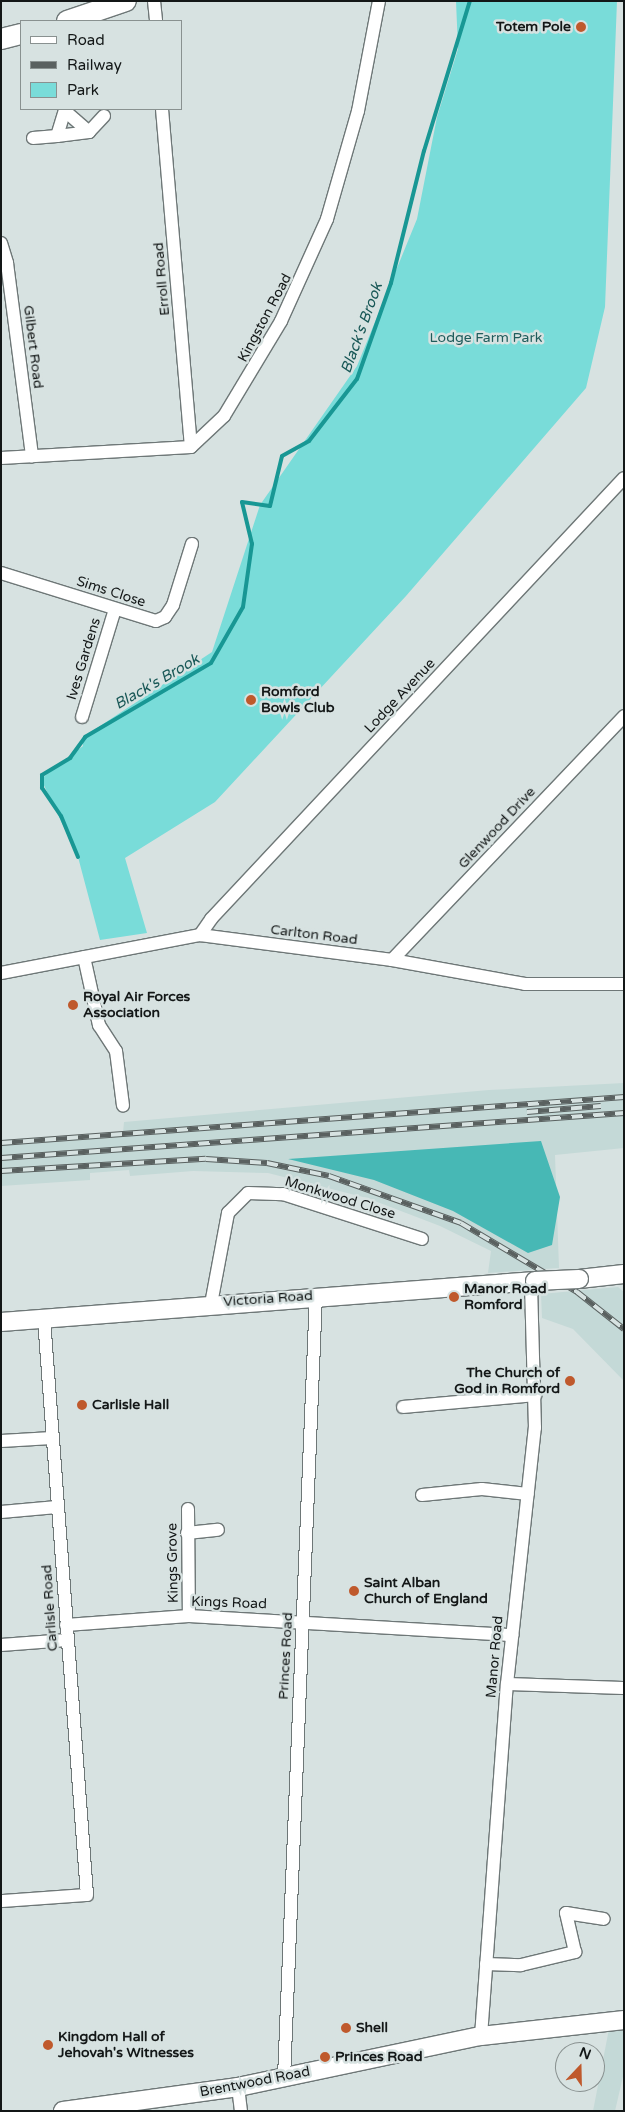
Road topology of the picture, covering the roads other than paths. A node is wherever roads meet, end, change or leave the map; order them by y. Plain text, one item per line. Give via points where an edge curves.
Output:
1 (126, 1) edge
2 (154, 1) edge
3 (379, 1) edge
4 (70, 20) edge
5 (156, 20) edge
6 (20, 34) edge
7 (1, 39) edge
8 (65, 110) edge
9 (162, 110) edge
10 (104, 116) dead end
11 (88, 132) junction
12 (57, 136) junction
13 (33, 138) dead end
14 (1, 243) edge
15 (191, 447) junction
16 (32, 456) junction
17 (1, 458) edge
18 (624, 478) edge
19 (192, 544) dead end
20 (1, 573) edge
21 (115, 609) junction
22 (624, 716) edge
23 (82, 717) dead end
24 (200, 935) junction
25 (84, 956) junction
26 (392, 960) junction
27 (1, 972) edge
28 (624, 984) edge
29 (123, 1106) dead end
30 (422, 1239) dead end
31 (624, 1274) edge
32 (533, 1281) junction
33 (316, 1296) junction
34 (211, 1304) junction
35 (44, 1319) junction
36 (1, 1322) edge
37 (535, 1395) junction
38 (403, 1407) dead end
39 (52, 1438) junction
40 (1, 1441) edge
41 (528, 1494) junction
42 (422, 1495) dead end
43 (57, 1507) junction
44 (188, 1509) dead end
45 (1, 1512) edge
46 (218, 1530) dead end
47 (188, 1532) junction
48 (190, 1616) junction
49 (303, 1621) junction
50 (66, 1625) junction
51 (512, 1635) junction
52 (67, 1640) junction
53 (1, 1645) edge
54 (507, 1684) junction
55 (624, 1688) edge
56 (1, 1901) edge
57 (604, 1919) dead end
58 (486, 1964) junction
59 (624, 2020) edge
60 (481, 2036) junction
61 (284, 2078) junction
62 (238, 2087) junction
63 (123, 2107) edge
64 (63, 2111) edge
65 (240, 2111) edge

1 - 4 main road
2 - 5 street
3 - 15 street, Kingston Road via 342,173 307,271 253,372 224,416
6 - 7 main road
8 - 11 street
8 - 12 street
9 - 15 street, Erroll Road
10 - 11 street
11 - 12 street
12 - 13 street
14 - 16 street, Gilbert Road via 7,263
15 - 16 street
16 - 17 street
18 - 24 street, Lodge Avenue via 211,919
19 - 21 street, Sims Close via 173,606 165,616 156,621
20 - 21 street, Sims Close
21 - 23 street, Ives Gardens
22 - 26 street, Glenwood Drive
24 - 25 street, Carlton Road
24 - 26 street, Carlton Road
25 - 27 street, Carlton Road
25 - 29 street via 99,1025 116,1051
26 - 28 street, Carlton Road via 525,984
30 - 34 street, Monkwood Close via 283,1194 248,1193 228,1213
31 - 32 street, Victoria Road, bridge
32 - 33 street, Victoria Road
32 - 37 street, Manor Road
33 - 34 street, Victoria Road
33 - 49 street, Princes Road
34 - 35 street, Victoria Road
35 - 36 street, Victoria Road
35 - 39 street, Carlisle Road
37 - 38 street
37 - 41 street, Manor Road
39 - 40 street
39 - 43 street, Carlisle Road
41 - 42 street via 482,1489
41 - 51 street, Manor Road
43 - 45 street
43 - 50 street, Carlisle Road
44 - 47 street, Kings Grove
46 - 47 street
47 - 48 street, Kings Grove
48 - 49 street, Kings Road
48 - 50 street, Kings Road
49 - 51 street, Kings Road
49 - 61 street, Princes Road
50 - 52 street, Carlisle Road
51 - 54 street, Manor Road
52 - 53 street
52 - 56 street, Carlisle Road via 87,1895
54 - 55 street
54 - 58 street, Manor Road
57 - 58 street via 566,1913 575,1952 520,1965
58 - 60 street, Manor Road
59 - 60 street, Brentwood Road
60 - 61 street, Brentwood Road
61 - 62 street, Brentwood Road
62 - 63 street, Brentwood Road
62 - 65 street
63 - 64 street, Brentwood Road

